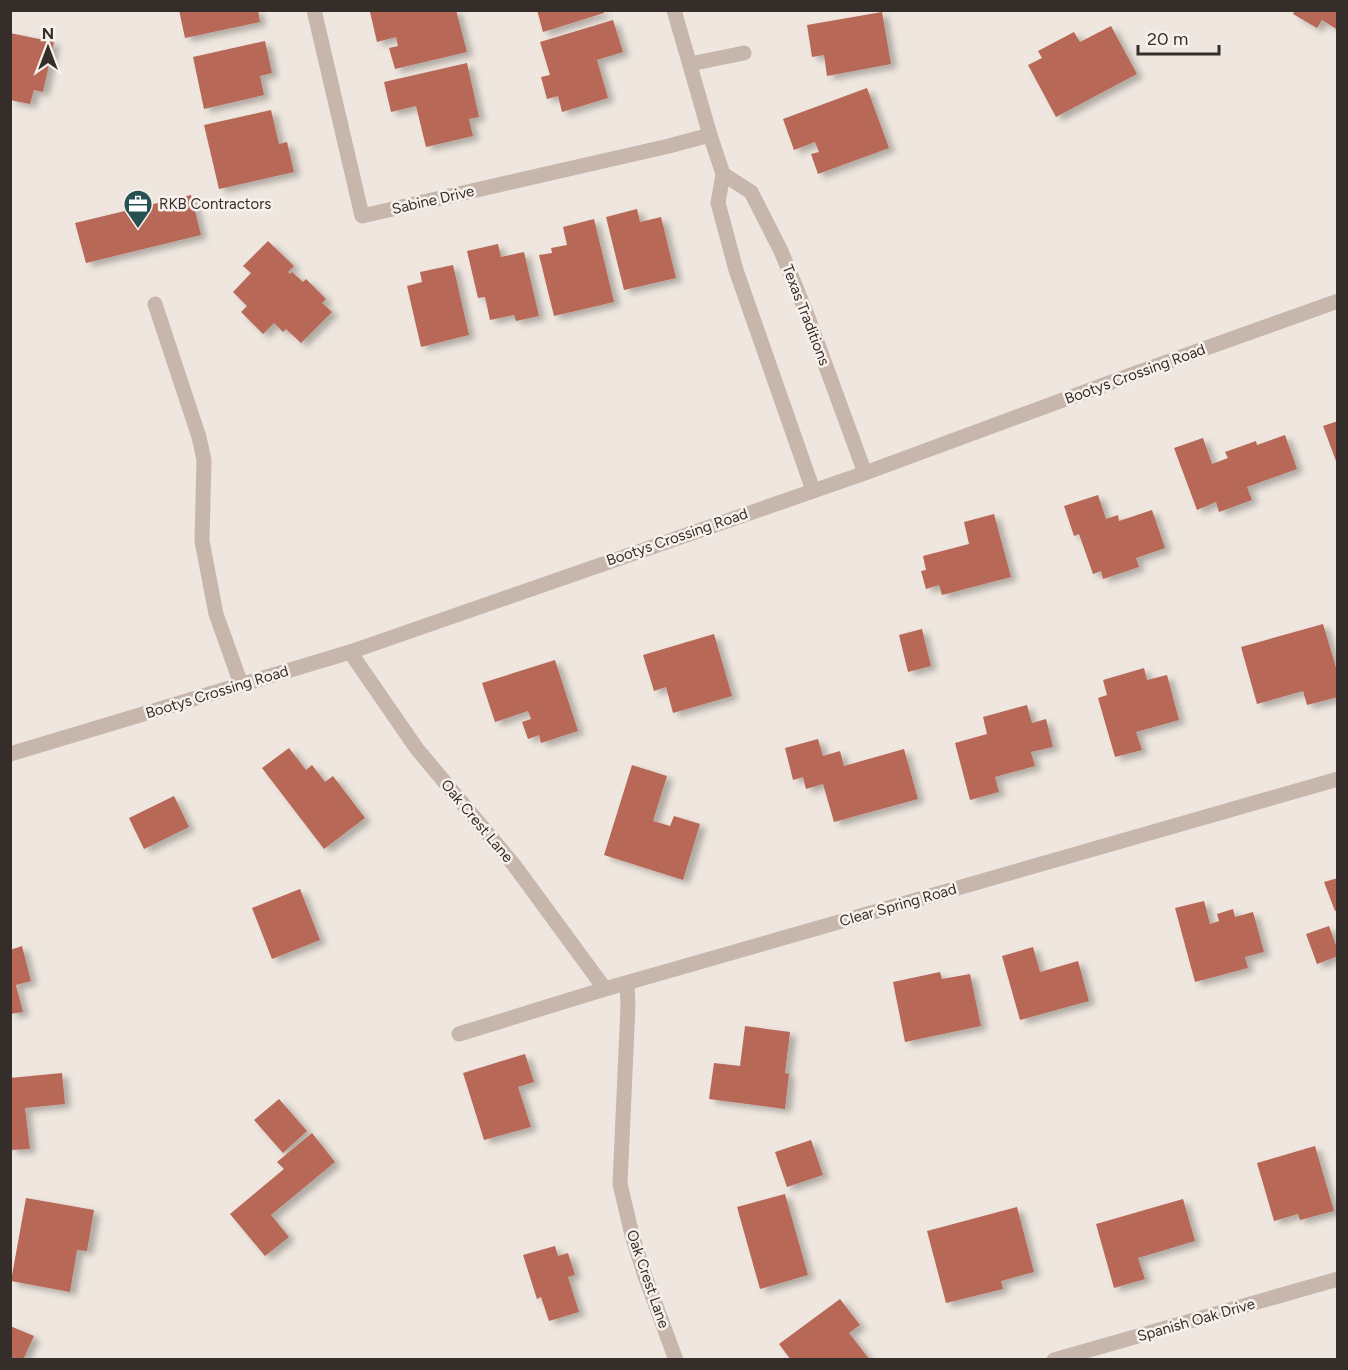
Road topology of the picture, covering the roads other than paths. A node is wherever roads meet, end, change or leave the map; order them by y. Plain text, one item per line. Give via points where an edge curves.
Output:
1 (314, 10) edge
2 (674, 10) edge
3 (744, 53) dead end
4 (690, 64) junction
5 (710, 135) junction
6 (723, 174) junction
7 (1338, 301) edge
8 (155, 304) dead end
9 (865, 473) junction
10 (813, 490) junction
11 (350, 652) junction
12 (241, 684) junction
13 (10, 754) edge
14 (1338, 779) edge
15 (627, 983) junction
16 (605, 989) junction
17 (459, 1034) dead end
18 (1338, 1279) edge
19 (676, 1359) edge
20 (1054, 1359) edge

1 - 5 street, Sabine Drive via 362,216
2 - 4 street
3 - 4 street
4 - 5 street
5 - 6 street
6 - 9 street, Texas Traditions via 751,192 781,251
6 - 10 street via 718,203 736,270
7 - 9 street, Bootys Crossing Road
8 - 12 street via 199,437 204,460 202,541 216,614
9 - 10 street, Bootys Crossing Road
10 - 11 street, Bootys Crossing Road
11 - 12 street, Bootys Crossing Road
11 - 16 street, Oak Crest Lane via 417,749 514,865
12 - 13 street, Bootys Crossing Road
14 - 15 street, Clear Spring Road
15 - 16 street, Clear Spring Road
15 - 19 street, Oak Crest Lane via 620,1184 645,1276
16 - 17 street, Clear Spring Road
18 - 20 street, Spanish Oak Drive

